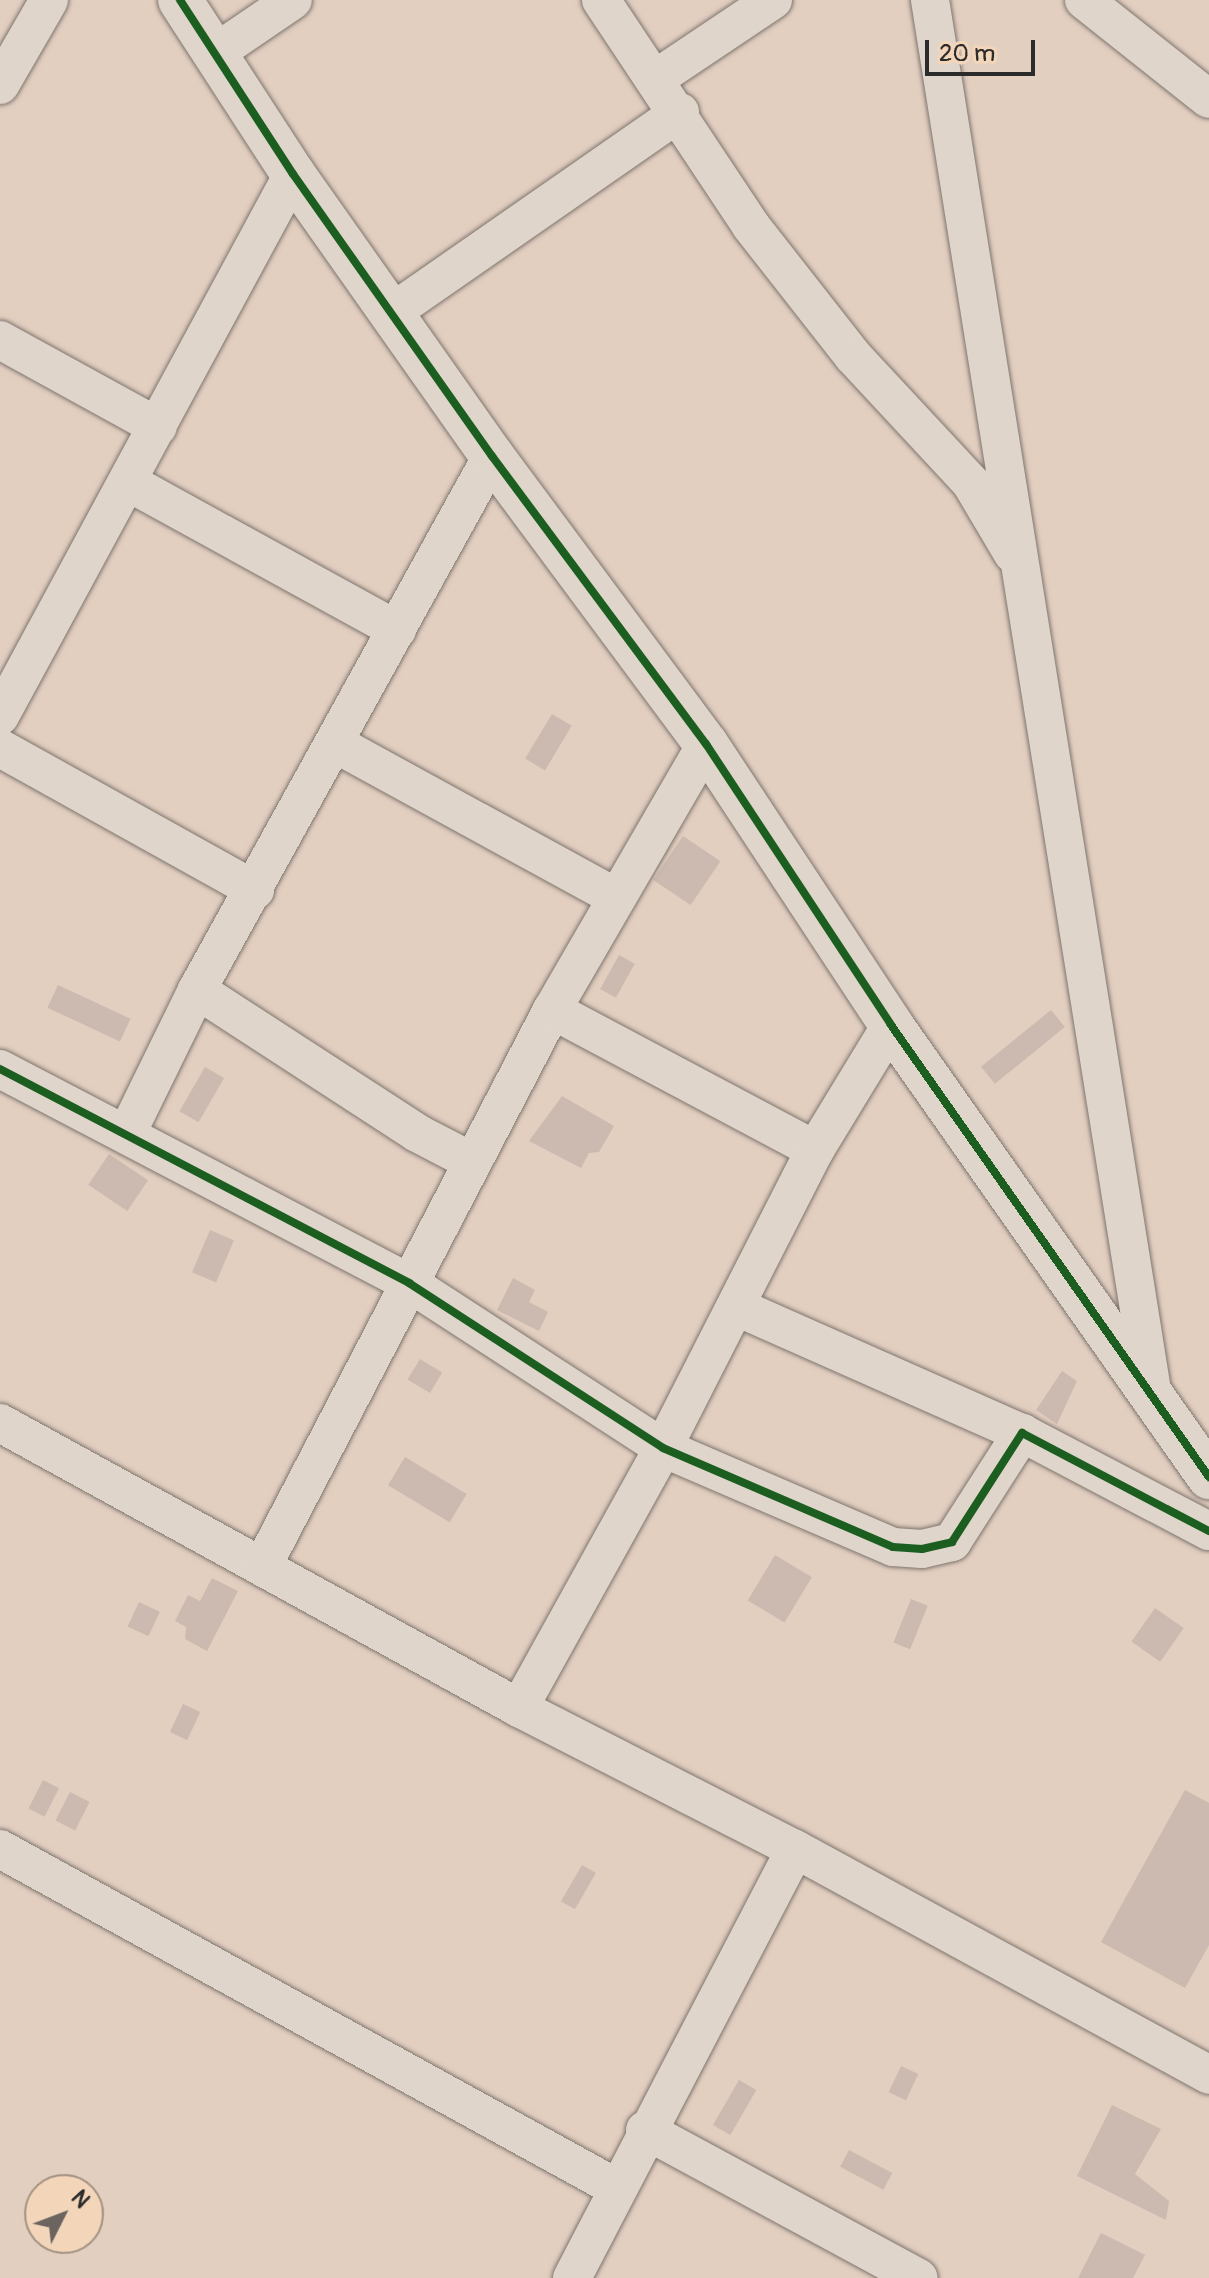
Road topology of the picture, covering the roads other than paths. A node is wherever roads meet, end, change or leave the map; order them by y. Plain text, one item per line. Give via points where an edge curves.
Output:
1 (49, 0) edge
2 (180, 0) edge
3 (293, 0) edge
4 (601, 0) edge
5 (773, 0) edge
6 (930, 0) edge
7 (1084, 0) edge
8 (215, 53) junction
9 (655, 79) junction
10 (0, 85) edge
11 (1209, 99) edge
12 (680, 112) junction
13 (293, 174) junction
14 (391, 313) junction
15 (0, 340) edge
16 (158, 427) junction
17 (492, 456) junction
18 (128, 482) junction
19 (1024, 574) junction
20 (397, 630) junction
21 (6, 694) edge
22 (336, 744) junction
23 (706, 744) junction
24 (0, 748) edge
25 (255, 890) junction
26 (616, 897) junction
27 (197, 990) junction
28 (552, 1010) junction
29 (891, 1025) junction
30 (0, 1069) edge
31 (127, 1133) junction
32 (815, 1150) junction
33 (471, 1161) junction
34 (409, 1283) junction
35 (737, 1307) junction
36 (1152, 1391) junction
37 (0, 1423) edge
38 (1022, 1433) junction
39 (663, 1448) junction
40 (1209, 1477) edge
41 (1209, 1531) edge
42 (262, 1567) junction
43 (519, 1708) junction
44 (0, 1849) edge
45 (795, 1849) junction
46 (1209, 2075) edge
47 (645, 2130) junction
48 (617, 2188) junction
49 (572, 2278) edge
50 (919, 2278) edge

1 - 10 street
2 - 8 street
3 - 8 street
4 - 9 street
5 - 9 street
6 - 19 street
7 - 11 street
8 - 13 street
9 - 12 street
12 - 14 street
12 - 19 street via 751,226 834,332 971,483
13 - 14 street
13 - 16 street
14 - 17 street
15 - 16 street
16 - 18 street
17 - 20 street
17 - 23 street
18 - 20 street
18 - 21 street
19 - 36 street
20 - 22 street
22 - 25 street
22 - 26 street
23 - 26 street
23 - 29 street
24 - 25 street
25 - 27 street
26 - 28 street
27 - 31 street
27 - 33 street via 417,1133
28 - 32 street
28 - 33 street
29 - 32 street
29 - 36 street via 1098,1324
30 - 31 street
31 - 34 street
32 - 35 street
33 - 34 street
34 - 39 street
34 - 42 street
35 - 38 street
35 - 39 street
36 - 40 street
37 - 42 street
38 - 39 street via 952,1542 922,1549 893,1547
38 - 41 street
39 - 43 street
42 - 43 street
43 - 45 street
44 - 48 street
45 - 46 street
45 - 47 street
47 - 48 street
47 - 50 street
48 - 49 street

